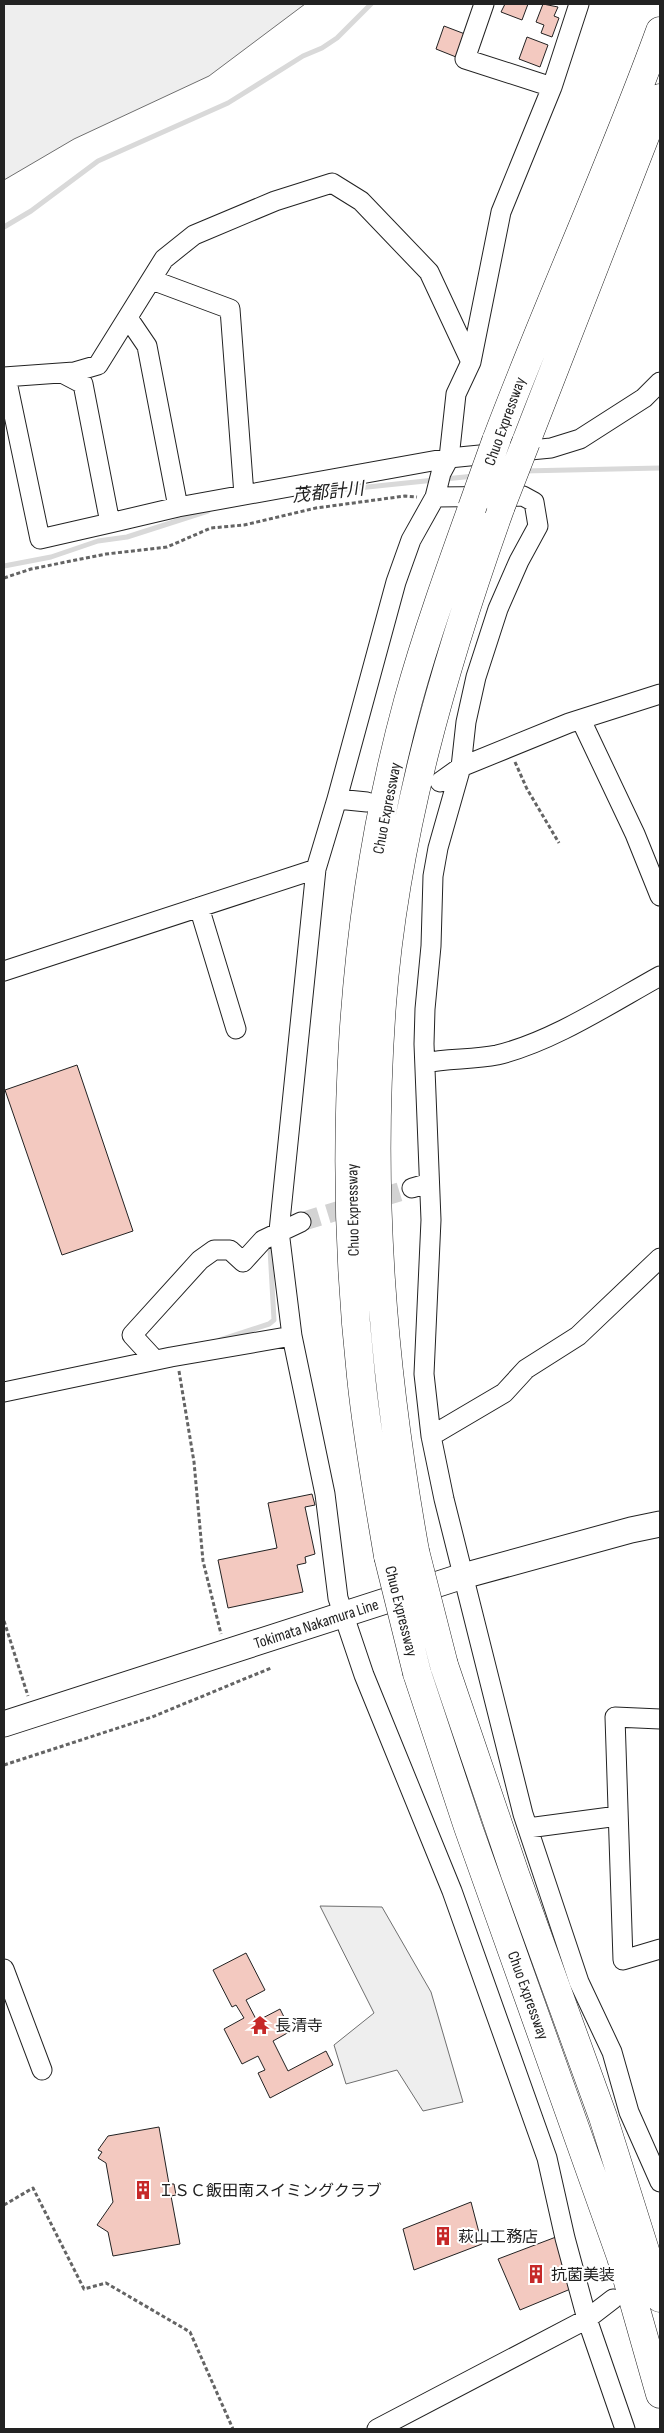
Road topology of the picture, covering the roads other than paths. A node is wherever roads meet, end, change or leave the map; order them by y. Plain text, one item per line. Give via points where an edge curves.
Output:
1 (484, 4) edge
2 (579, 4) edge
3 (660, 31) edge
4 (552, 87) junction
5 (660, 98) edge
6 (152, 280) junction
7 (128, 318) junction
8 (471, 362) junction
9 (62, 373) junction
10 (5, 377) edge
11 (660, 382) edge
12 (441, 479) junction
13 (244, 494) junction
14 (178, 507) junction
15 (110, 523) junction
16 (660, 694) edge
17 (581, 720) junction
18 (461, 767) junction
19 (440, 782) dead end
20 (337, 799) junction
21 (367, 802) dead end
22 (316, 869) junction
23 (660, 896) edge
24 (199, 907) junction
25 (4, 971) edge
26 (660, 976) edge
27 (236, 1029) dead end
28 (425, 1063) junction
29 (301, 1222) tunnel mouth
30 (279, 1231) junction
31 (660, 1258) edge
32 (292, 1336) junction
33 (155, 1360) junction
34 (4, 1392) edge
35 (431, 1436) junction
36 (660, 1524) edge
37 (463, 1576) junction
38 (343, 1614) junction
39 (660, 1719) edge
40 (4, 1724) edge
41 (618, 1816) junction
42 (528, 1828) junction
43 (660, 1949) edge
44 (4, 1969) edge
45 (10, 2003) edge
46 (42, 2070) dead end
47 (660, 2182) edge
48 (660, 2298) edge
49 (613, 2299) dead end
50 (588, 2319) junction
51 (660, 2394) edge
52 (377, 2429) edge
53 (625, 2429) edge

1 - 4 street via 465,59
2 - 4 street
3 - 51 highway, Chuo Expressway, bridge via 634,103 496,441 440,597 408,702 368,903 356,999 351,1205 354,1298 362,1387 388,1556 417,1672 468,1827 621,2257
4 - 8 street via 501,212
5 - 48 highway, Chuo Expressway, bridge via 501,506 466,605 435,708 394,905 382,1002 376,1108 380,1295 399,1460 415,1552 444,1665 603,2117
6 - 7 street
6 - 8 street via 164,259 194,235 275,201 332,183 361,201 429,272
6 - 13 street via 230,310
7 - 9 street via 98,366
7 - 14 street via 147,346
8 - 12 street via 456,394
9 - 10 street
9 - 15 street via 83,384
10 - 15 street via 40,539
11 - 12 street via 644,398 580,439
12 - 13 street
12 - 18 street via 523,496 534,502 538,526 498,610 479,668 466,722
12 - 20 street via 411,540 396,582
13 - 14 street
14 - 15 street
16 - 17 street
17 - 18 street
17 - 23 street via 635,834
18 - 19 street
18 - 28 street via 433,876 431,946 424,1009
20 - 21 street
20 - 22 street
22 - 24 street
22 - 30 street
24 - 25 street
24 - 27 street
26 - 28 street via 521,1048 496,1055
28 - 35 street via 421,1186 431,1220 424,1374
29 - 30 street
30 - 32 street
30 - 33 street via 263,1240 243,1262 230,1250 214,1250 200,1260 132,1335
31 - 35 street via 578,1336 526,1369 504,1393
32 - 33 street
32 - 38 street via 325,1494 338,1598
33 - 34 street
35 - 37 street
36 - 37 main road, Tokimata Nakamura Line
37 - 38 main road, Tokimata Nakamura Line
37 - 42 street
38 - 40 main road, Tokimata Nakamura Line
38 - 50 street via 364,1675 452,1891 547,2158
39 - 41 street via 615,1717
41 - 42 street
41 - 43 street via 623,1960
42 - 47 street via 579,1982 612,2052 629,2112
44 - 45 street
45 - 46 street
49 - 50 street
50 - 52 street
50 - 53 street

